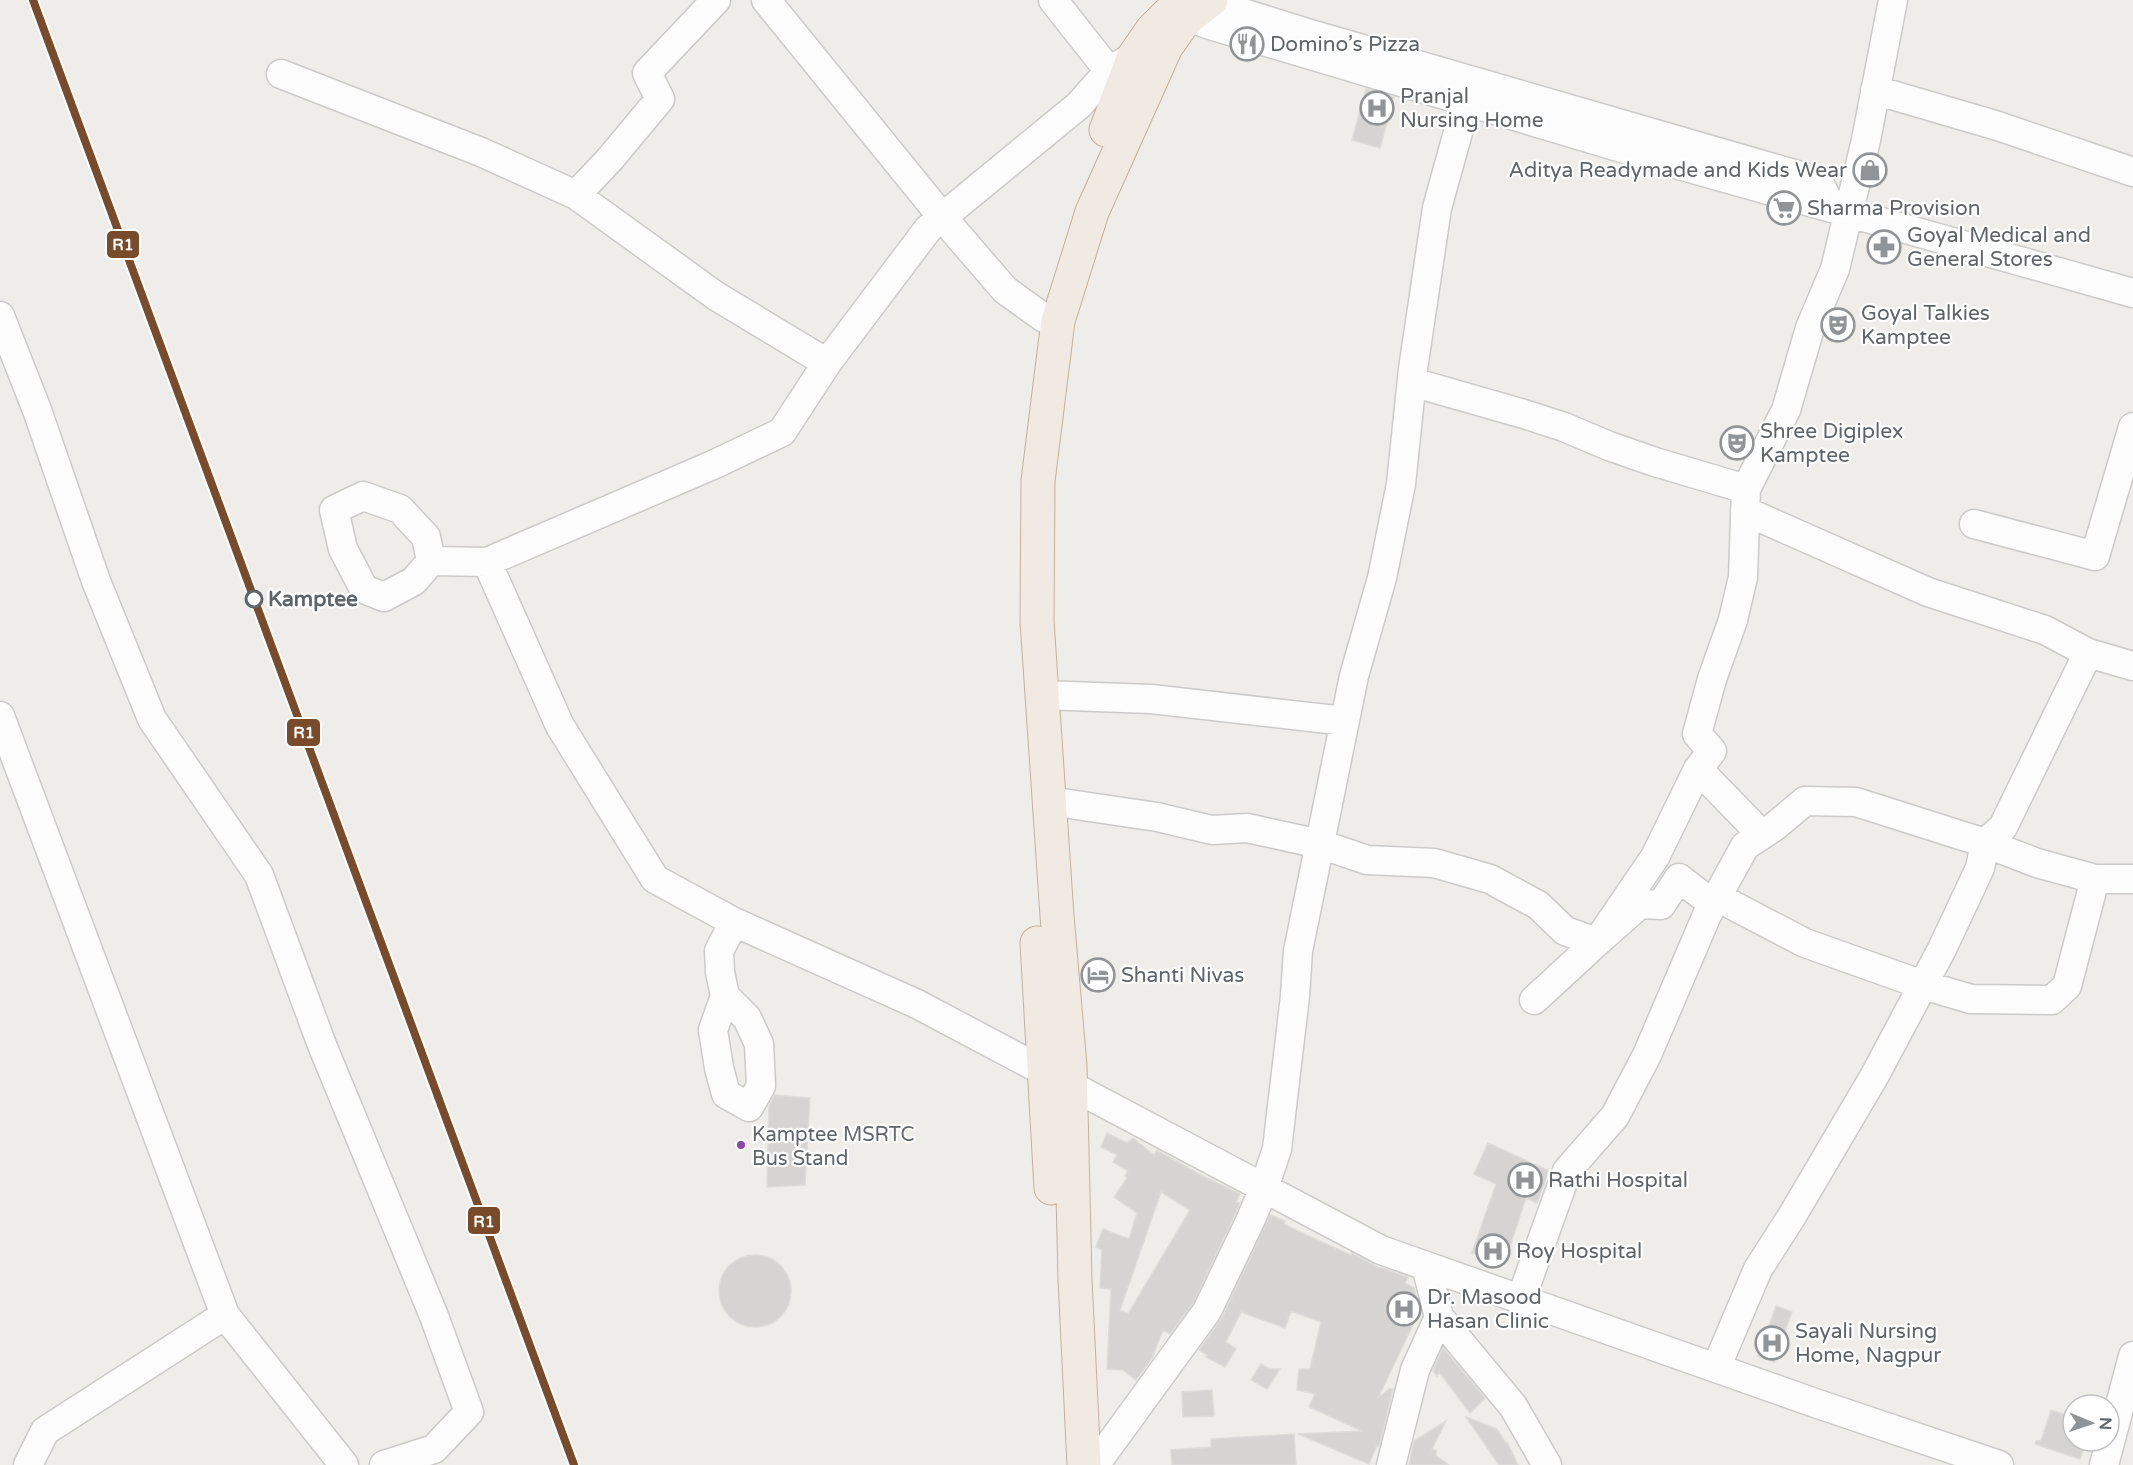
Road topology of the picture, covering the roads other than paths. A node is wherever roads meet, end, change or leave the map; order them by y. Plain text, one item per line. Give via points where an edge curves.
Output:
1 (716, 0) edge
2 (766, 0) edge
3 (1053, 0) edge
4 (1893, 0) edge
5 (1194, 5) edge
6 (1166, 47) junction
7 (1121, 63) junction
8 (281, 74) dead end
9 (1875, 90) junction
10 (1467, 100) junction
11 (2133, 172) edge
12 (576, 195) junction
13 (1840, 211) junction
14 (943, 218) junction
15 (2133, 293) edge
16 (0, 316) edge
17 (1051, 320) junction
18 (827, 363) junction
19 (1412, 382) junction
20 (2133, 427) edge
21 (1746, 500) junction
22 (1974, 524) dead end
23 (431, 561) dead end
24 (487, 562) junction
25 (2088, 653) junction
26 (2133, 666) edge
27 (1042, 695) junction
28 (0, 716) edge
29 (1345, 721) junction
30 (1698, 769) junction
31 (1041, 781) junction
32 (1762, 835) junction
33 (1985, 843) junction
34 (1320, 844) junction
35 (2095, 879) junction
36 (2133, 879) edge
37 (1715, 901) junction
38 (734, 922) junction
39 (1597, 942) junction
40 (1923, 985) junction
41 (725, 996) dead end
42 (1534, 1000) dead end
43 (1058, 1079) junction
44 (1264, 1188) junction
45 (1426, 1266) junction
46 (1521, 1299) junction
47 (225, 1315) junction
48 (1439, 1317) junction
49 (2133, 1356) edge
50 (1716, 1368) junction
51 (28, 1465) edge
52 (344, 1465) edge
53 (384, 1465) edge
54 (1065, 1465) edge
55 (1084, 1465) edge
56 (1095, 1465) edge
57 (1391, 1465) edge
58 (1547, 1465) edge
59 (1999, 1465) edge
60 (2104, 1465) edge

1 - 12 street via 647,73 660,99
2 - 14 street
3 - 7 street
4 - 9 street
5 - 6 highway
5 - 7 highway via 1152,30
5 - 10 street via 1210,25
5 - 13 street via 1818,181
6 - 7 street
6 - 17 highway via 1092,212
7 - 14 street via 1079,105
7 - 17 highway via 1051,274
8 - 12 street via 480,152
9 - 11 street
9 - 13 street via 1866,140
10 - 13 street
10 - 19 street via 1437,208
12 - 18 street via 716,297
13 - 15 street
13 - 21 street via 1835,269 1810,328 1786,410
14 - 17 street via 1005,290
14 - 18 street via 928,229
16 - 53 street via 96,581 152,719 259,875 322,1045 434,1316 469,1412 434,1449
17 - 27 highway via 1038,481 1037,621
17 - 31 highway via 1018,485
18 - 24 street via 782,432
19 - 21 street via 1524,414
19 - 29 street via 1401,484 1382,578
20 - 22 street via 2095,556
21 - 25 street via 1928,592 2045,630
21 - 30 street via 1743,577 1697,734 1712,751
23 - 24 street
24 - 38 street via 560,726 655,879
25 - 26 street
25 - 33 street via 2003,827
27 - 29 street via 1151,699
27 - 31 highway
28 - 47 street
29 - 34 street
30 - 32 street
30 - 39 street via 1655,857
31 - 34 street via 1212,830 1247,828
31 - 43 highway via 1042,855
32 - 33 street via 1805,801 1856,802
32 - 37 street via 1745,846
33 - 35 street
33 - 40 street via 1980,868
34 - 39 street via 1367,860 1434,863 1490,879 1538,905 1565,931
34 - 44 street via 1298,951 1277,1149
35 - 36 street
35 - 40 street via 2067,986 2052,1000 1971,999
37 - 39 street via 1679,878 1661,905 1640,904
37 - 40 street via 1805,943
37 - 46 street via 1647,1055 1615,1116 1568,1171
38 - 41 street via 719,951
38 - 43 street via 917,1004
39 - 42 street
40 - 50 street via 1875,1076 1758,1269
43 - 44 street
43 - 54 highway
43 - 55 highway via 1075,1279
44 - 45 street via 1381,1250
44 - 56 street via 1207,1311
45 - 46 street
45 - 48 street
46 - 50 street
47 - 51 street via 45,1431
47 - 52 street
48 - 57 street via 1415,1370
48 - 58 street via 1512,1406
49 - 60 street
50 - 59 street

